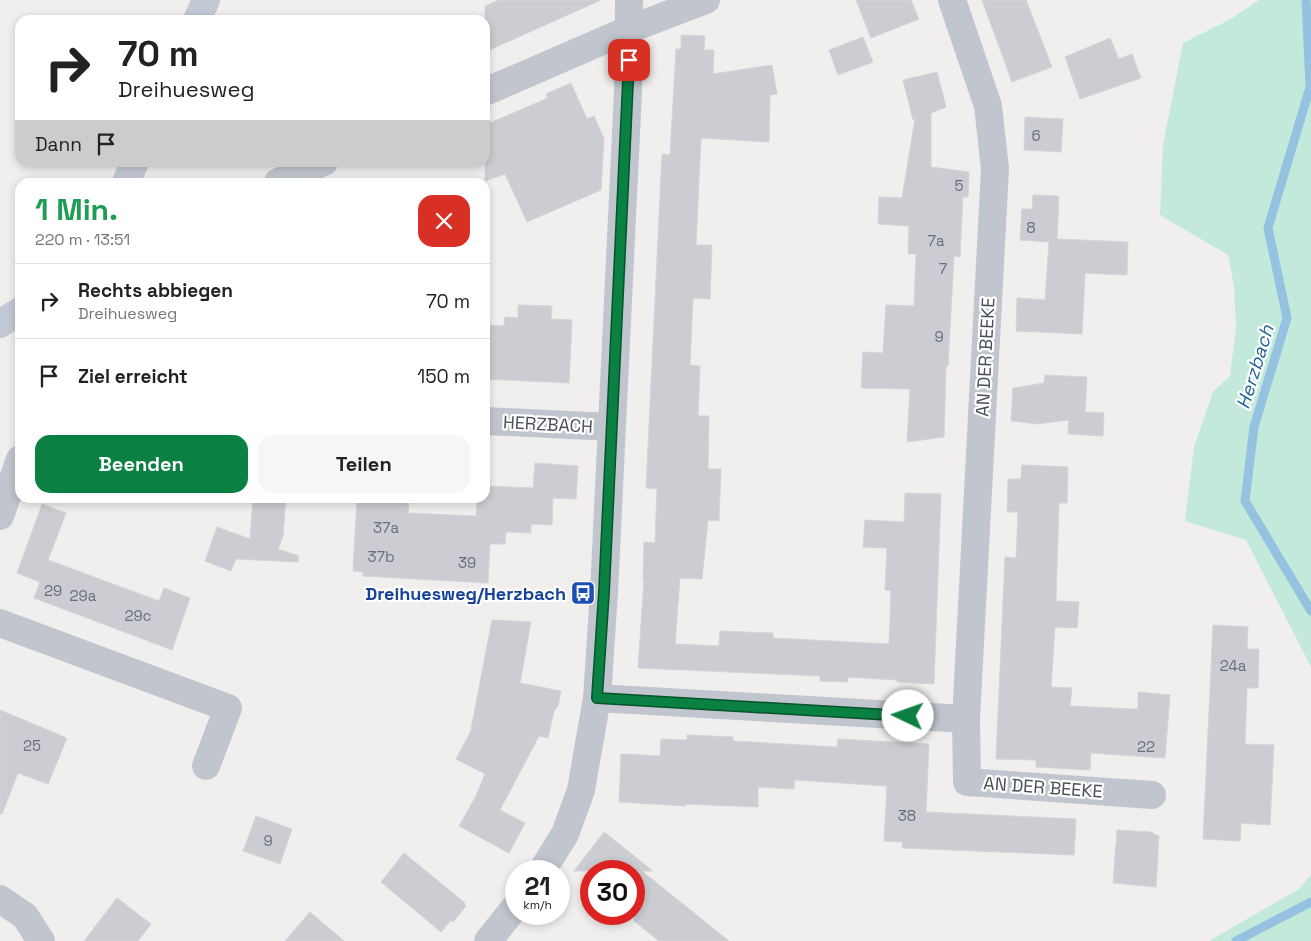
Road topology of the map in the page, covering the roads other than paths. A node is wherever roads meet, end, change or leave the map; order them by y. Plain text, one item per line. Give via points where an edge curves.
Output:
1 (206, 0) edge
2 (629, 0) edge
3 (706, 0) edge
4 (952, 0) edge
5 (200, 15) edge
6 (630, 29) junction
7 (490, 90) edge
8 (312, 167) edge
9 (287, 178) edge
10 (15, 314) edge
11 (0, 324) edge
12 (490, 421) edge
13 (611, 427) junction
14 (15, 473) edge
15 (0, 516) edge
16 (0, 623) edge
17 (597, 698) junction
18 (966, 719) junction
19 (206, 766) dead end
20 (1152, 795) dead end
21 (549, 860) edge
22 (0, 899) edge
23 (505, 920) edge
24 (41, 941) edge
25 (488, 941) edge

1 - 5 street
2 - 6 street
3 - 6 street
4 - 18 street, AN DER BEEKE via 988,106 995,169
6 - 7 street
6 - 13 street
8 - 9 street
10 - 11 street
12 - 13 street, HERZBACH
13 - 17 street
14 - 15 street
16 - 19 street via 228,708
17 - 18 street
17 - 21 street via 581,790 565,834
18 - 20 street, AN DER BEEKE via 967,782
22 - 24 street via 25,916
23 - 25 street

